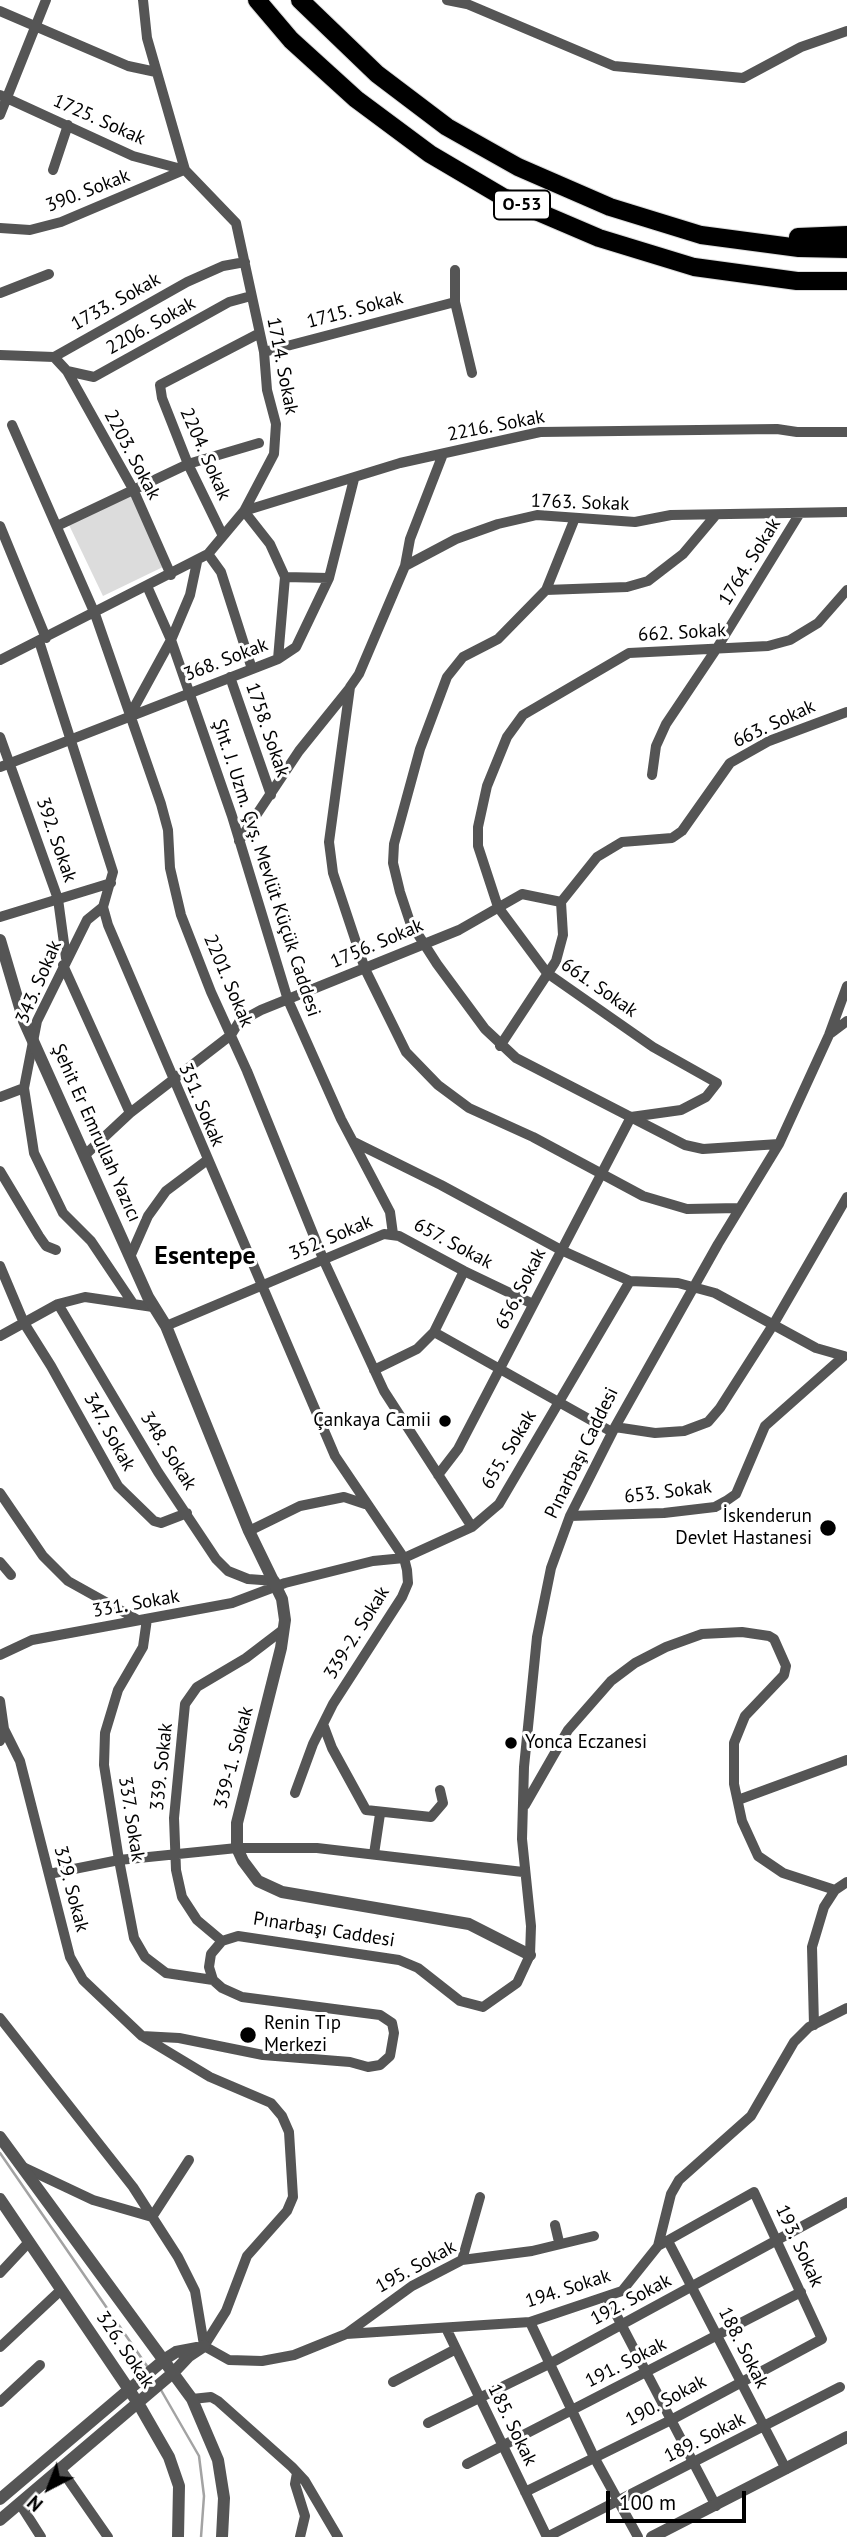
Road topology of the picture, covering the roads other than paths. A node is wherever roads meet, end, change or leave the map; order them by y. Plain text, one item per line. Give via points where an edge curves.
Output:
1 (46, 0) edge
2 (143, 0) edge
3 (257, 0) edge
4 (300, 0) edge
5 (452, 1) edge
6 (0, 10) edge
7 (36, 24) junction
8 (847, 31) edge
9 (156, 72) junction
10 (4, 97) edge
11 (0, 115) edge
12 (68, 125) junction
13 (53, 170) dead end
14 (185, 170) junction
15 (610, 207) junction
16 (0, 228) edge
17 (847, 235) edge
18 (847, 248) edge
19 (246, 262) junction
20 (694, 267) junction
21 (455, 270) dead end
22 (49, 274) dead end
23 (847, 281) edge
24 (847, 288) edge
25 (0, 293) edge
26 (251, 296) junction
27 (455, 302) junction
28 (258, 334) junction
29 (264, 352) junction
30 (0, 355) edge
31 (54, 356) junction
32 (67, 371) junction
33 (472, 373) dead end
34 (12, 425) dead end
35 (847, 432) edge
36 (259, 443) dead end
37 (443, 454) junction
38 (188, 464) junction
39 (354, 479) junction
40 (133, 489) junction
41 (244, 511) junction
42 (847, 512) edge
43 (800, 513) junction
44 (715, 516) junction
45 (575, 518) junction
46 (0, 526) edge
47 (57, 526) junction
48 (223, 536) junction
49 (208, 554) junction
50 (197, 562) junction
51 (405, 566) junction
52 (171, 575) junction
53 (285, 577) junction
54 (329, 578) junction
55 (147, 586) junction
56 (546, 590) junction
57 (847, 590) edge
58 (95, 614) junction
59 (43, 640) junction
60 (171, 640) junction
61 (717, 648) junction
62 (278, 659) junction
63 (0, 660) edge
64 (252, 669) junction
65 (230, 677) junction
66 (350, 687) junction
67 (190, 693) junction
68 (847, 712) edge
69 (130, 715) junction
70 (518, 722) joint
71 (0, 737) edge
72 (72, 740) junction
73 (11, 763) junction
74 (0, 767) edge
75 (652, 775) dead end
76 (271, 795) junction
77 (239, 841) junction
78 (111, 883) junction
79 (58, 900) junction
80 (561, 902) junction
81 (103, 907) junction
82 (498, 908) junction
83 (0, 916) edge
84 (0, 940) edge
85 (422, 943) junction
86 (65, 961) junction
87 (365, 969) junction
88 (547, 973) junction
89 (847, 986) edge
90 (288, 1000) junction
91 (847, 1021) edge
92 (231, 1035) junction
93 (829, 1035) junction
94 (33, 1040) junction
95 (500, 1046) junction
96 (172, 1080) junction
97 (24, 1088) junction
98 (0, 1097) edge
99 (130, 1113) junction
100 (631, 1117) junction
101 (354, 1142) junction
102 (779, 1144) junction
103 (85, 1155) junction
104 (206, 1161) junction
105 (0, 1171) edge
106 (599, 1173) junction
107 (847, 1197) edge
108 (739, 1208) junction
109 (393, 1234) junction
110 (56, 1250) dead end
111 (561, 1250) junction
112 (130, 1257) junction
113 (324, 1261) junction
114 (0, 1266) edge
115 (464, 1271) junction
116 (630, 1281) junction
117 (694, 1286) junction
118 (262, 1287) junction
119 (131, 1302) junction
120 (58, 1304) junction
121 (533, 1304) junction
122 (153, 1307) junction
123 (24, 1323) junction
124 (773, 1325) junction
125 (166, 1326) junction
126 (434, 1332) junction
127 (0, 1336) edge
128 (846, 1355) edge
129 (500, 1368) junction
130 (374, 1370) junction
131 (559, 1401) junction
132 (613, 1429) junction
133 (439, 1475) junction
134 (0, 1493) edge
135 (365, 1504) junction
136 (187, 1513) junction
137 (570, 1516) junction
138 (472, 1527) junction
139 (249, 1531) junction
140 (404, 1558) junction
141 (0, 1562) edge
142 (11, 1575) dead end
143 (276, 1584) junction
144 (142, 1620) junction
145 (284, 1629) junction
146 (0, 1655) edge
147 (0, 1701) edge
148 (323, 1724) junction
149 (4, 1729) junction
150 (0, 1741) edge
151 (847, 1760) edge
152 (440, 1790) dead end
153 (295, 1793) dead end
154 (738, 1800) junction
155 (524, 1805) junction
156 (380, 1814) junction
157 (237, 1848) junction
158 (175, 1853) junction
159 (373, 1854) junction
160 (119, 1860) junction
161 (523, 1872) junction
162 (49, 1874) junction
163 (847, 1882) edge
164 (835, 1890) junction
165 (222, 1941) junction
166 (530, 1955) junction
167 (213, 1980) junction
168 (847, 2008) edge
169 (0, 2018) edge
170 (814, 2025) junction
171 (142, 2036) junction
172 (0, 2137) edge
173 (189, 2160) dead end
174 (22, 2166) junction
175 (480, 2197) dead end
176 (0, 2199) edge
177 (847, 2202) edge
178 (152, 2217) junction
179 (555, 2225) dead end
180 (594, 2236) dead end
181 (777, 2241) junction
182 (29, 2242) junction
183 (559, 2242) junction
184 (669, 2243) junction
185 (658, 2246) junction
186 (462, 2260) junction
187 (0, 2273) edge
188 (693, 2288) junction
189 (61, 2290) junction
190 (801, 2292) junction
191 (607, 2297) junction
192 (530, 2322) junction
193 (621, 2325) junction
194 (446, 2328) junction
195 (346, 2334) junction
196 (719, 2336) junction
197 (822, 2339) joint
198 (204, 2346) junction
199 (0, 2347) edge
200 (456, 2349) junction
201 (165, 2359) junction
202 (550, 2364) junction
203 (40, 2365) dead end
204 (174, 2372) junction
205 (645, 2372) junction
206 (741, 2381) junction
207 (393, 2382) dead end
208 (133, 2386) junction
209 (840, 2387) dead end
210 (479, 2397) junction
211 (191, 2399) junction
212 (0, 2402) edge
213 (138, 2403) junction
214 (574, 2409) junction
215 (671, 2420) junction
216 (428, 2423) dead end
217 (764, 2428) junction
218 (847, 2437) edge
219 (503, 2446) junction
220 (594, 2457) junction
221 (467, 2464) dead end
222 (693, 2464) junction
223 (60, 2468) junction
224 (786, 2469) junction
225 (298, 2473) junction
226 (525, 2492) junction
227 (0, 2500) edge
228 (618, 2501) junction
229 (19, 2504) junction
230 (716, 2506) junction
231 (0, 2520) edge
232 (41, 2537) edge
233 (108, 2537) edge
234 (178, 2537) edge
235 (222, 2537) edge
236 (300, 2537) edge
237 (338, 2537) edge
238 (547, 2537) edge
239 (638, 2537) edge
240 (652, 2537) edge

1 - 7 street
2 - 9 street, 1714. Sokak
3 - 20 highway, O-53 via 291,40 356,99 430,154 503,197 599,238
4 - 15 highway, O-53 via 377,74 447,127 518,167
5 - 8 street via 614,66 743,78 801,47
6 - 7 street
7 - 9 street via 128,66
7 - 10 street
9 - 14 street, 1714. Sokak
10 - 11 street
10 - 12 street, 1725. Sokak
12 - 13 street
12 - 14 street, 1725. Sokak via 133,156
14 - 16 street, 390. Sokak via 61,222 30,230
14 - 19 street, 1714. Sokak via 236,223
15 - 17 highway via 705,228 799,237
15 - 18 highway, O-53 via 701,235 799,248
19 - 26 street, 1714. Sokak
19 - 31 street, 1733. Sokak via 223,266 187,282
20 - 23 highway, O-53 via 797,281
20 - 24 highway via 797,286
21 - 27 street
22 - 25 street
26 - 28 street, 1714. Sokak
26 - 32 street, 2206. Sokak via 229,302 94,377
27 - 29 street, 1715. Sokak
27 - 33 street
28 - 29 street, 1714. Sokak
28 - 38 street, 2204. Sokak via 160,385
29 - 41 street, 1714. Sokak via 276,441 269,466
30 - 31 street
31 - 32 street, 2203. Sokak
32 - 40 street, 2203. Sokak
34 - 47 street, 2201. Sokak
35 - 37 street, 2216. Sokak via 540,432
36 - 38 street
37 - 39 street, 2216. Sokak
37 - 51 street via 410,539
38 - 40 street
38 - 48 street, 2204. Sokak
39 - 41 street, 2216. Sokak
39 - 54 street, 368. Sokak
40 - 47 street
40 - 52 street, 2203. Sokak
41 - 48 street, 1714. Sokak
41 - 53 street via 270,544
42 - 43 street, 1763. Sokak
43 - 44 street, 1763. Sokak
43 - 61 street, 1764. Sokak
44 - 45 street, 1763. Sokak via 671,515 635,522
44 - 56 street via 683,554 648,581 627,587
45 - 51 street, 1763. Sokak via 537,515 498,524 456,539
45 - 56 street
46 - 59 street
47 - 58 street, 2201. Sokak
48 - 49 street, 1714. Sokak
49 - 50 street, 1714. Sokak
49 - 64 street, 1758. Sokak via 221,572
50 - 52 street, 1714. Sokak
50 - 60 street via 190,595
51 - 66 street
52 - 55 street, 1714. Sokak
53 - 54 street
53 - 62 street
54 - 62 street, 368. Sokak via 296,648
55 - 58 street, 1714. Sokak
55 - 60 street, Şht. J. Uzm. Çvş. Mevlüt Küçük Caddesi
56 - 85 street via 498,639 463,657 447,677 425,735 394,844 393,863 407,912
57 - 61 street, 662. Sokak via 805,634 768,646
58 - 59 street, 1714. Sokak
58 - 69 street, 2201. Sokak
59 - 63 street, 1714. Sokak
59 - 72 street
60 - 67 street, Şht. J. Uzm. Çvş. Mevlüt Küçük Caddesi
60 - 69 street
61 - 70 street, 662. Sokak via 629,653
61 - 75 street, 1764. Sokak via 666,724 656,746
62 - 64 street, 368. Sokak
64 - 65 street, 368. Sokak
65 - 67 street, 368. Sokak
65 - 76 street, 1758. Sokak
66 - 76 street
66 - 87 street via 329,842 333,873
67 - 69 street, 368. Sokak
67 - 77 street, Şht. J. Uzm. Çvş. Mevlüt Küçük Caddesi
68 - 80 street, 663. Sokak via 769,741 730,764 682,831 673,838 622,842 597,857
69 - 72 street, 368. Sokak
69 - 92 street, 2201. Sokak via 168,830 170,868 181,915
70 - 82 street, 661. Sokak via 487,786 478,827 478,846
71 - 73 street, 392. Sokak
72 - 73 street, 368. Sokak
72 - 78 street via 104,837 113,872
73 - 74 street, 368. Sokak
73 - 79 street, 392. Sokak
76 - 77 street
77 - 90 street, Şht. J. Uzm. Çvş. Mevlüt Küçük Caddesi
78 - 79 street
78 - 81 street
79 - 83 street
79 - 86 street, 392. Sokak
80 - 82 street, 1756. Sokak via 522,894
80 - 88 street via 563,935 556,961
81 - 86 street, 343. Sokak via 87,920
81 - 96 street, 351. Sokak
82 - 85 street, 1756. Sokak via 459,930
82 - 88 street, 661. Sokak
84 - 94 street, Şehit Er Emrullah Yazıcı
85 - 87 street, 1756. Sokak
85 - 95 street
86 - 94 street, 343. Sokak
86 - 99 street, 392. Sokak
87 - 90 street, 1756. Sokak
87 - 106 street via 406,1052 439,1085 469,1108
88 - 95 street
88 - 100 street, 661. Sokak via 653,1048 717,1083 706,1097 681,1110
89 - 93 street, Pınarbaşı Caddesi
90 - 92 street, 1756. Sokak via 239,1022
90 - 101 street, Şht. J. Uzm. Çvş. Mevlüt Küçük Caddesi
91 - 93 street
92 - 96 street, 1756. Sokak
92 - 113 street, 2201. Sokak
93 - 102 street, Pınarbaşı Caddesi
94 - 97 street, 343. Sokak
94 - 103 street, Şehit Er Emrullah Yazıcı
95 - 100 street
96 - 99 street, 1756. Sokak
96 - 104 street, 351. Sokak
97 - 98 street
97 - 119 street, 343. Sokak via 34,1153 63,1213 92,1241
99 - 103 street, 1756. Sokak
100 - 102 street via 685,1145 703,1149
100 - 106 street, 656. Sokak
101 - 109 street, 657. Sokak via 390,1212
101 - 111 street
102 - 108 street, Pınarbaşı Caddesi
103 - 112 street, Şehit Er Emrullah Yazıcı
104 - 112 street via 166,1191 148,1216
104 - 118 street, 351. Sokak
105 - 110 street via 46,1246
106 - 108 street via 643,1196 687,1209
106 - 111 street, 656. Sokak
107 - 124 street
108 - 117 street, Pınarbaşı Caddesi
109 - 113 street, 352. Sokak
109 - 115 street, 657. Sokak
111 - 116 street
111 - 121 street, 656. Sokak
112 - 122 street, Şehit Er Emrullah Yazıcı
113 - 118 street, 352. Sokak
113 - 130 street, 2201. Sokak
114 - 123 street
115 - 121 street, 657. Sokak
115 - 126 street
116 - 117 street
116 - 131 street, 655. Sokak
117 - 124 street
117 - 132 street, Pınarbaşı Caddesi
118 - 125 street, 352. Sokak
118 - 135 street, 351. Sokak via 335,1456
119 - 120 street via 85,1297
119 - 122 street
120 - 123 street
120 - 136 street, 348. Sokak
121 - 129 street, 656. Sokak
122 - 125 street, Şehit Er Emrullah Yazıcı
123 - 127 street
123 - 136 street, 347. Sokak via 118,1486 155,1521
124 - 128 street via 816,1348
124 - 132 street via 708,1422 684,1431
125 - 139 street, Şehit Er Emrullah Yazıcı
126 - 129 street
126 - 130 street via 418,1349
128 - 137 street, 653. Sokak via 765,1426 736,1494 715,1507
129 - 131 street
129 - 133 street, 656. Sokak via 452,1461
130 - 133 street, 2201. Sokak
131 - 132 street
131 - 138 street, 655. Sokak via 499,1504
132 - 137 street, Pınarbaşı Caddesi
133 - 138 street, 2201. Sokak
134 - 144 street via 43,1556 68,1581
135 - 139 street via 344,1497 300,1506
135 - 140 street, 351. Sokak
136 - 143 street, 348. Sokak via 228,1571
137 - 155 street, Pınarbaşı Caddesi via 551,1568 537,1637
138 - 140 street, 655. Sokak
139 - 143 street, 339-1. Sokak
140 - 143 street, 655. Sokak
140 - 148 street, 339-2. Sokak via 408,1583 402,1597
141 - 142 street
143 - 144 street, 331. Sokak via 232,1603
143 - 145 street, 339-1. Sokak
144 - 146 street, 331. Sokak via 32,1640
144 - 160 street, 337. Sokak via 143,1647 118,1690 105,1733 104,1765
145 - 157 street, 339-1. Sokak via 237,1823
145 - 158 street, 339. Sokak via 197,1687 185,1704
147 - 149 street
148 - 153 street, 339-2. Sokak
148 - 156 street via 356,1795 366,1810
149 - 150 street
149 - 162 street, 329. Sokak via 20,1761
151 - 154 street
152 - 156 street via 443,1803 431,1817
154 - 155 street via 734,1743 745,1717 786,1666 775,1639 741,1632 702,1634 666,1647 611,1681 568,1730
154 - 164 street via 758,1856 783,1873
155 - 161 street, Pınarbaşı Caddesi
156 - 159 street
157 - 158 street
157 - 159 street via 317,1848
157 - 166 street via 258,1881 282,1892 469,1924
158 - 160 street
158 - 165 street, 339. Sokak via 181,1897 197,1920
159 - 161 street
160 - 162 street
160 - 167 street, 337. Sokak via 134,1938 145,1957 166,1973
161 - 166 street, Pınarbaşı Caddesi
162 - 171 street, 329. Sokak via 71,1957 83,1980
163 - 164 street
164 - 170 street via 824,1907 812,1947
165 - 166 street, Pınarbaşı Caddesi via 238,1936 399,1960 418,1968 460,2001 482,2007 517,1983
165 - 167 street via 211,1954
167 - 171 street via 242,1997 380,2015 392,2023 390,2056 380,2065 368,2067
168 - 170 street, 194. Sokak
169 - 178 street
170 - 185 street, 194. Sokak via 794,2042 751,2116 678,2180
171 - 198 street via 210,2077 271,2103 289,2132 293,2197 287,2211 247,2256 226,2311
172 - 174 street, 326. Sokak
173 - 178 street
174 - 178 street via 93,2200
174 - 201 street, 326. Sokak
175 - 186 street
176 - 182 street, 326. Sokak
177 - 181 street, 192. Sokak
178 - 198 street via 195,2291
179 - 183 street
180 - 183 street, 195. Sokak
181 - 184 street, 193. Sokak via 754,2192
181 - 188 street, 192. Sokak
181 - 190 street, 193. Sokak
182 - 187 street
182 - 189 street, 326. Sokak
183 - 186 street, 195. Sokak via 532,2251
184 - 185 street, 193. Sokak
184 - 188 street, 188. Sokak
185 - 191 street, 194. Sokak via 622,2291
186 - 195 street, 195. Sokak via 404,2291
188 - 193 street, 192. Sokak
188 - 196 street, 188. Sokak
189 - 199 street
189 - 208 street, 326. Sokak
190 - 196 street, 191. Sokak
190 - 197 street, 193. Sokak
191 - 192 street, 194. Sokak
191 - 193 street
192 - 194 street, 194. Sokak
192 - 202 street
193 - 202 street, 192. Sokak
193 - 205 street
194 - 195 street, 194. Sokak
194 - 200 street, 185. Sokak
195 - 198 street, 194. Sokak via 294,2355 262,2361 229,2360
196 - 205 street, 191. Sokak
196 - 206 street, 188. Sokak
197 - 206 street, 190. Sokak
198 - 201 street
198 - 204 street
200 - 207 street
200 - 210 street, 185. Sokak
201 - 204 street, 326. Sokak
201 - 208 street
202 - 210 street, 192. Sokak
202 - 214 street
203 - 212 street
204 - 211 street, 326. Sokak
204 - 213 street
205 - 214 street, 191. Sokak
205 - 215 street
206 - 215 street, 190. Sokak
206 - 217 street, 188. Sokak
208 - 213 street, 326. Sokak
208 - 227 street
209 - 217 street, 189. Sokak
210 - 216 street, 192. Sokak
210 - 219 street, 185. Sokak
211 - 225 street via 218,2401
211 - 235 street, 326. Sokak via 218,2460 224,2498
213 - 223 street
213 - 234 street, 326. Sokak via 179,2486
214 - 219 street, 191. Sokak
214 - 220 street
215 - 220 street, 190. Sokak
215 - 222 street
217 - 222 street, 189. Sokak
217 - 224 street, 188. Sokak
218 - 224 street
219 - 221 street, 191. Sokak
219 - 226 street, 185. Sokak
220 - 226 street, 190. Sokak
220 - 228 street
222 - 228 street, 189. Sokak
222 - 230 street
223 - 229 street
223 - 233 street
224 - 230 street
225 - 236 street via 295,2484 305,2516
225 - 237 street
226 - 238 street, 185. Sokak
228 - 238 street, 189. Sokak
228 - 239 street
229 - 231 street
229 - 232 street
230 - 240 street

